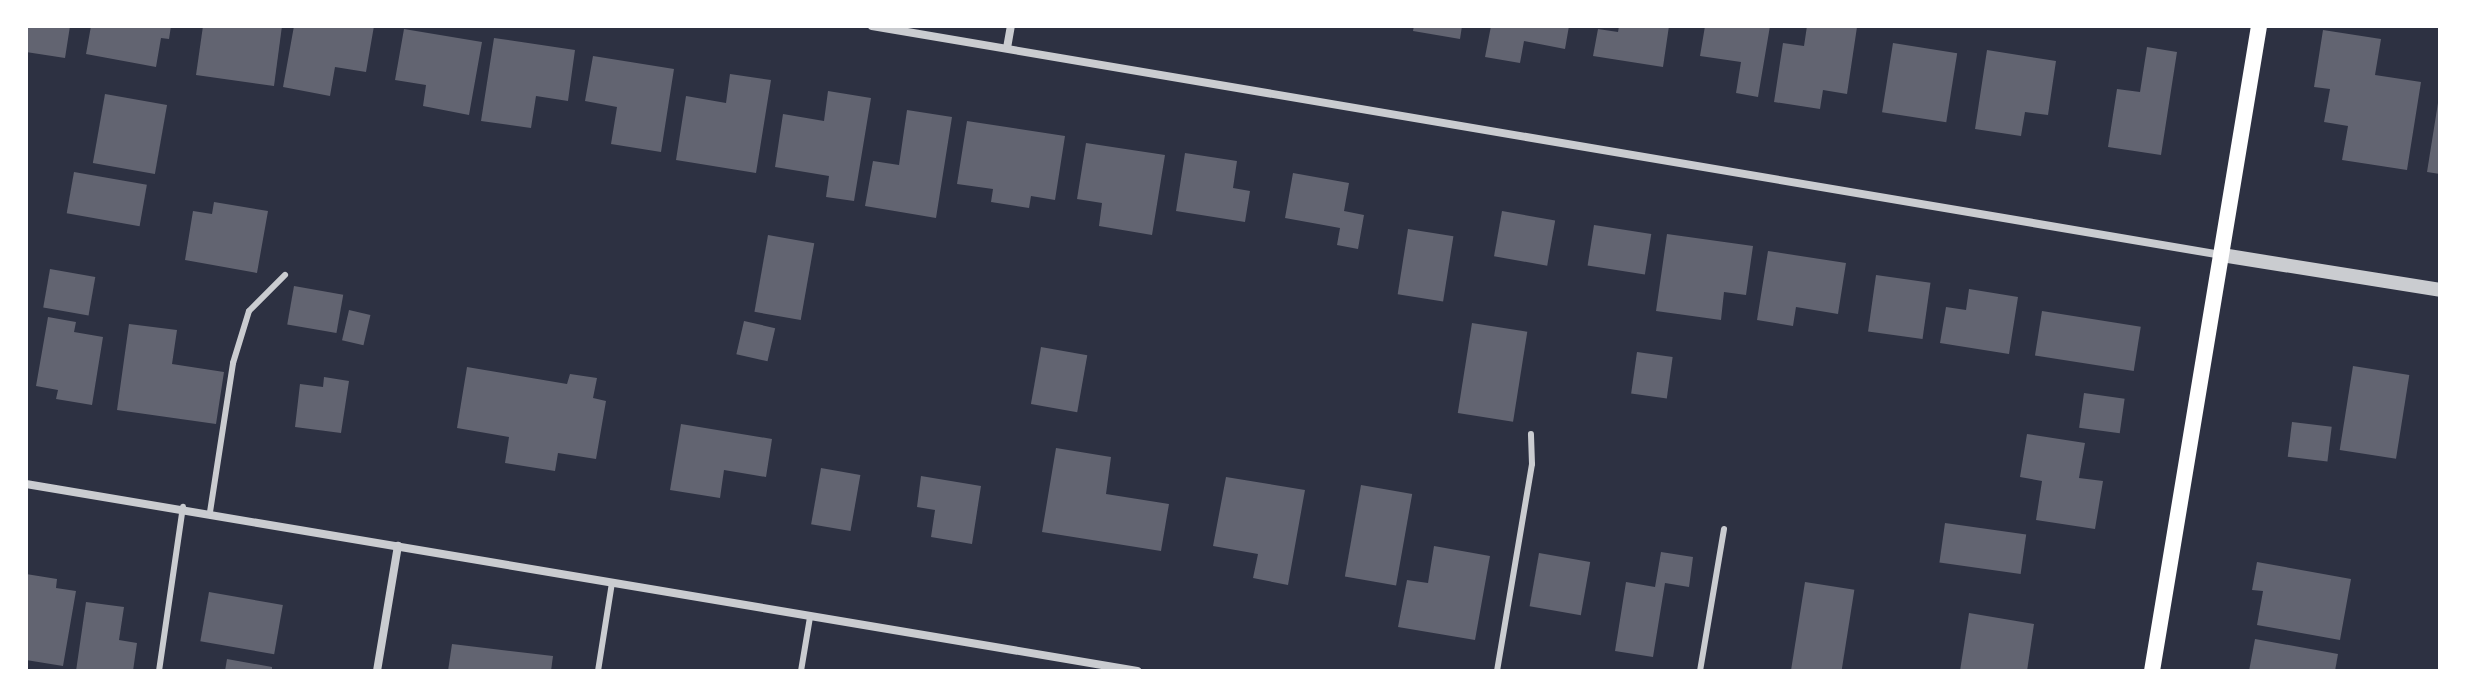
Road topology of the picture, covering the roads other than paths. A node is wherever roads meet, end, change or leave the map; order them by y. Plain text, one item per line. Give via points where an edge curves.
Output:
1 (872, 26) edge
2 (1011, 26) edge
3 (2259, 26) edge
4 (1007, 48) junction
5 (2222, 255) junction
6 (285, 275) dead end
7 (2440, 290) edge
8 (1531, 434) dead end
9 (26, 484) edge
10 (183, 507) junction
11 (210, 512) junction
12 (1724, 529) dead end
13 (398, 546) junction
14 (612, 583) junction
15 (810, 617) junction
16 (159, 671) edge
17 (377, 671) edge
18 (598, 671) edge
19 (801, 671) edge
20 (1137, 671) edge
21 (1497, 671) edge
22 (1700, 671) edge
23 (2152, 671) edge

1 - 4 street
2 - 4 street
3 - 5 main road
4 - 5 street
5 - 7 street
5 - 23 main road
6 - 11 lane via 249,311 233,363
8 - 21 lane via 1532,464
9 - 10 street
10 - 11 street
10 - 16 lane
11 - 13 street
12 - 22 lane
13 - 14 street
13 - 17 street
14 - 15 street
14 - 18 lane
15 - 19 lane
15 - 20 street

